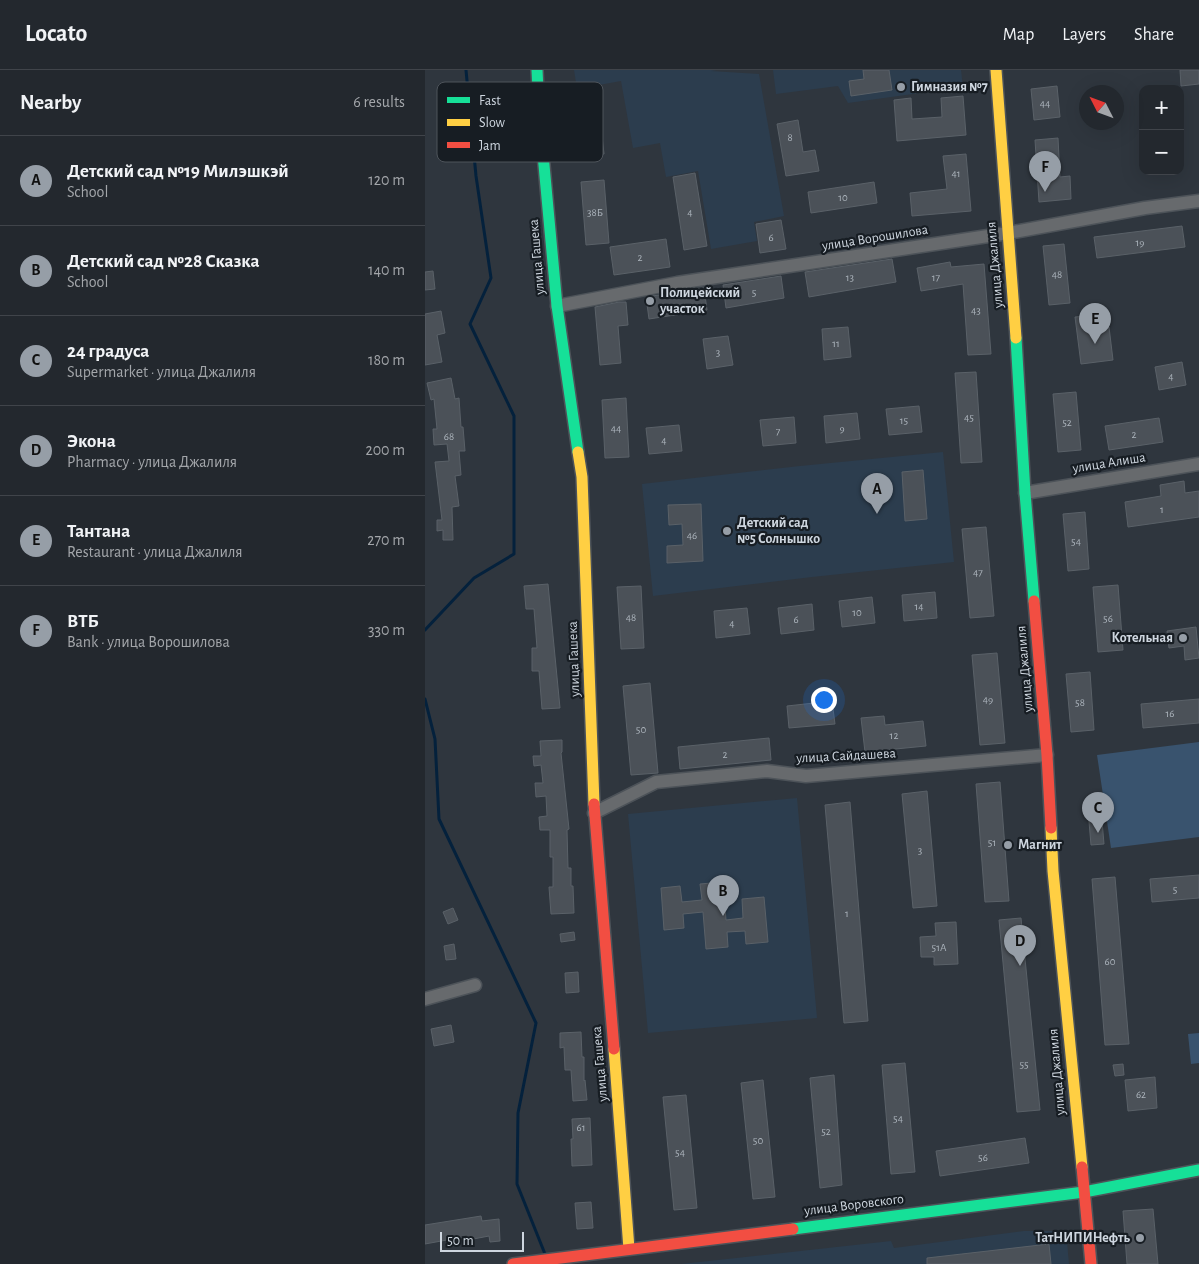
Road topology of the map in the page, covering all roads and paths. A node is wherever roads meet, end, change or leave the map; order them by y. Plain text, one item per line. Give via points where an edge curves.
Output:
1 (996, 70) edge
2 (544, 162) edge
3 (1199, 201) edge
4 (1008, 233) junction
5 (557, 306) junction
6 (1199, 464) edge
7 (1025, 493) junction
8 (1047, 755) junction
9 (594, 813) junction
10 (475, 985) dead end
11 (425, 999) edge
12 (1199, 1170) edge
13 (1084, 1192) junction
14 (629, 1249) junction
15 (513, 1264) edge
16 (1091, 1264) edge

1 - 4 street, улица Джалиля
2 - 5 street, улица Гашека
3 - 4 street, улица Ворошилова
4 - 5 street, улица Ворошилова via 677,283
4 - 7 street, улица Джалиля
5 - 9 street, улица Гашека via 582,477
6 - 7 street, улица Алиша
7 - 8 street, улица Джалиля
8 - 9 street, улица Сайдашева via 807,776 767,771 656,782
8 - 13 street, улица Джалиля via 1053,871
9 - 14 street, улица Гашека
10 - 11 street
12 - 13 street, улица Воровского
13 - 14 street, улица Воровского
13 - 16 street, улица Джалиля
14 - 15 street, улица Воровского

